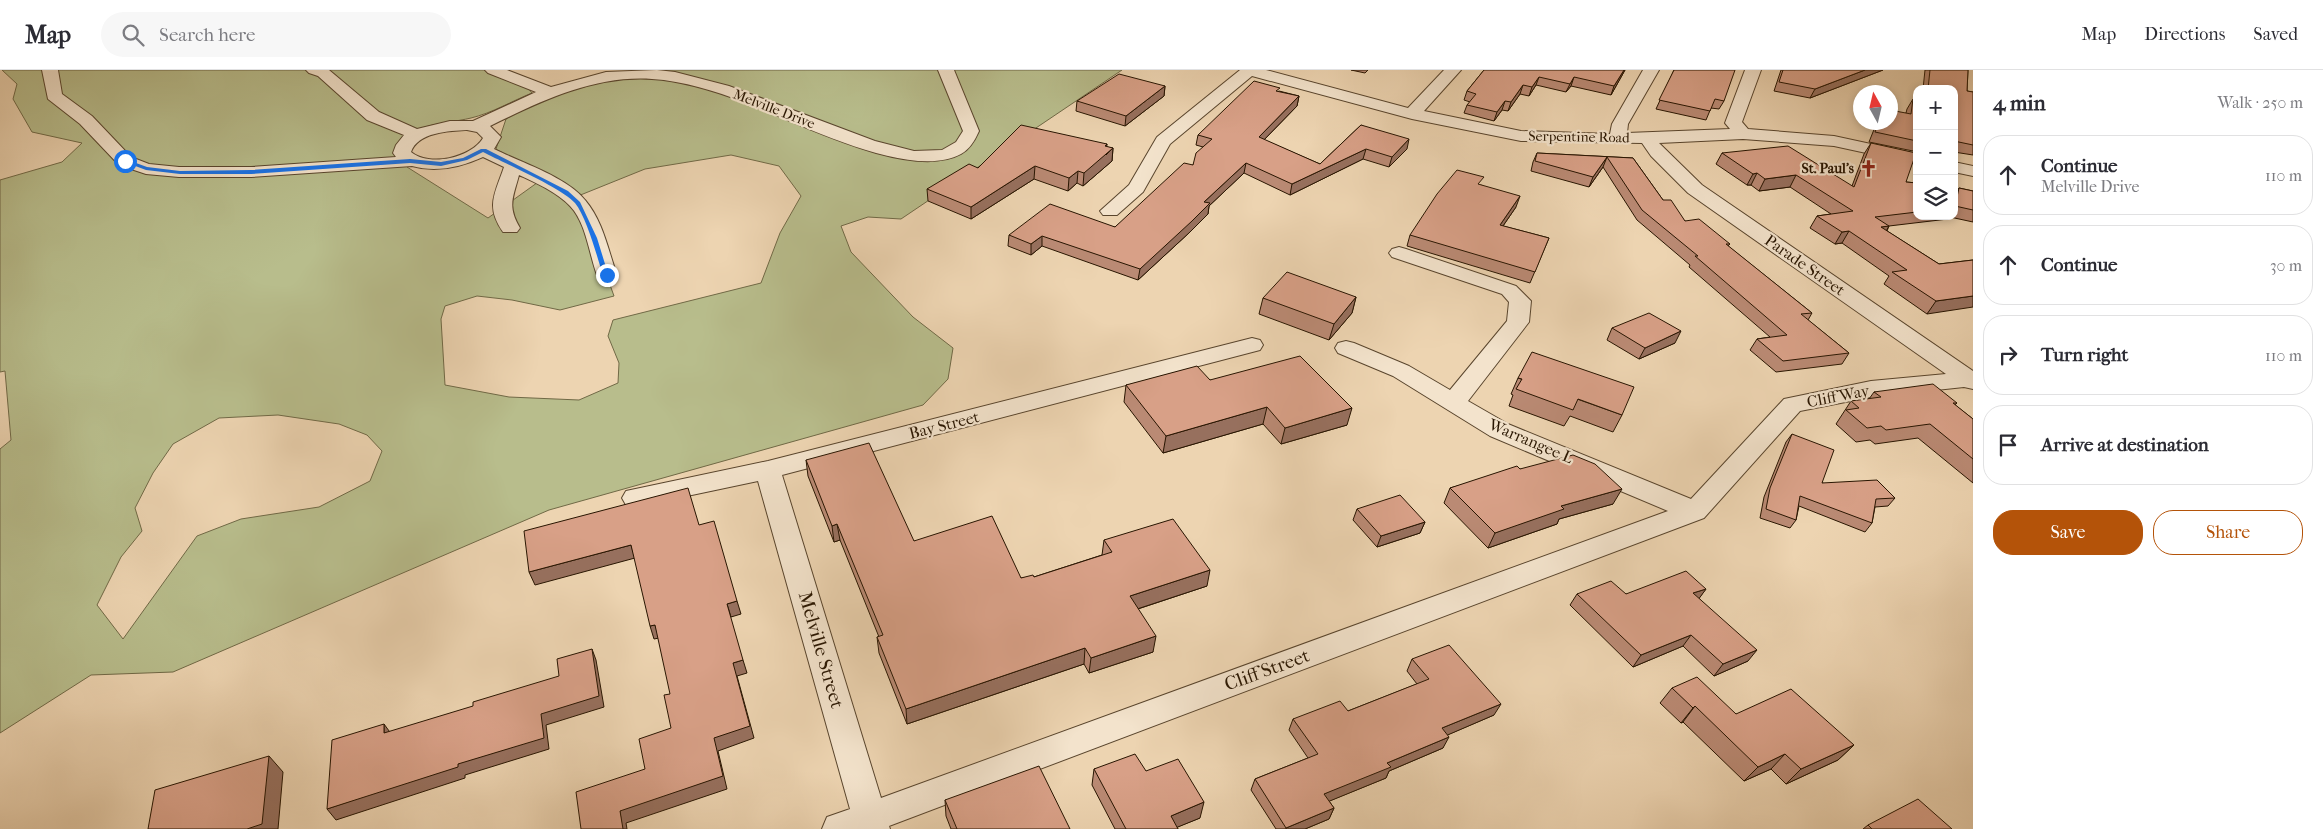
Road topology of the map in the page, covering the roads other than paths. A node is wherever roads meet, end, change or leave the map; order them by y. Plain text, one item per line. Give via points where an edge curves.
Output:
1 (50, 70) edge
2 (314, 70) edge
3 (493, 70) edge
4 (946, 70) edge
5 (1248, 70) edge
6 (1453, 70) edge
7 (1651, 70) edge
8 (1753, 70) edge
9 (550, 92) junction
10 (1412, 114) junction
11 (476, 126) junction
12 (1743, 134) junction
13 (418, 135) junction
14 (1647, 138) junction
15 (1618, 139) junction
16 (484, 150) junction
17 (1913, 158) edge
18 (410, 161) junction
19 (513, 166) junction
20 (1958, 168) edge
21 (1973, 171) edge
22 (1110, 211) dead end
23 (510, 228) dead end
24 (1399, 253) dead end
25 (607, 275) dead end
26 (1252, 345) dead end
27 (1346, 348) dead end
28 (1971, 380) edge
29 (1453, 403) junction
30 (768, 470) junction
31 (635, 498) dead end
32 (1694, 511) junction
33 (871, 823) edge
34 (839, 829) edge

1 - 18 street via 54,96 86,120 125,161 146,169 251,172
2 - 13 street via 323,73 373,116
3 - 9 street
4 - 9 street, Melville Drive via 971,132 967,143 950,154 932,156 887,151 724,90 671,76 651,74 599,78
5 - 10 street, Serpentine Road
5 - 22 street via 1163,141 1136,188
6 - 10 street
7 - 15 street via 1620,124
8 - 12 street via 1733,124
9 - 11 street, Melville Drive
10 - 15 street, Serpentine Road via 1521,136
11 - 13 street via 447,126
11 - 16 street via 488,130 492,137
12 - 14 street, Serpentine Road
12 - 17 street, Serpentine Road via 1834,141
13 - 18 street via 402,149 402,154
14 - 15 street, Serpentine Road
14 - 28 street, Parade Street via 1695,189
16 - 18 street via 453,162 429,164
16 - 19 street
19 - 23 street via 502,214
19 - 25 street via 578,203
20 - 21 street
24 - 29 street via 1509,290 1520,301 1518,322
26 - 30 street, Bay Street
27 - 29 street, Warrangee L via 1402,371
28 - 32 street, Cliff Way via 1871,389 1792,405
29 - 32 street, Warrangee L via 1499,430
30 - 31 street, Bay Street
30 - 33 street, Melville Street
32 - 33 street, Cliff Street
33 - 34 street, Cliff Street

